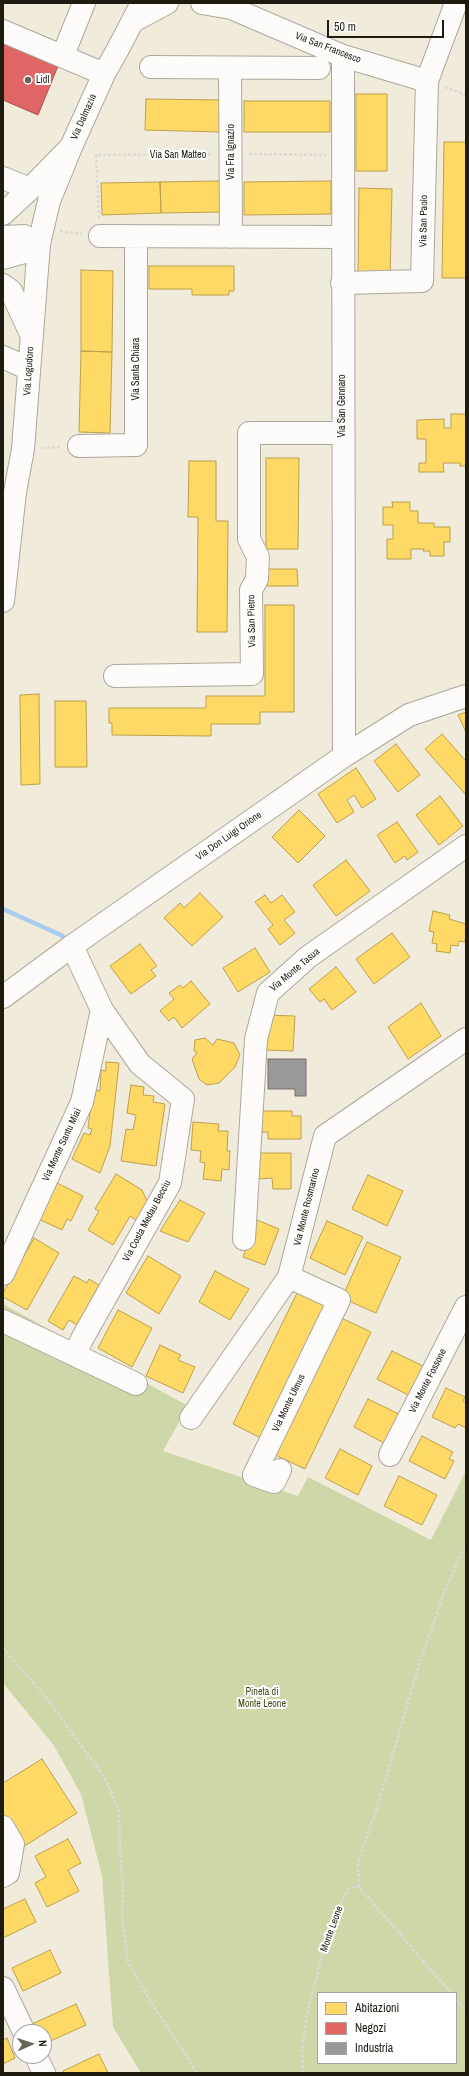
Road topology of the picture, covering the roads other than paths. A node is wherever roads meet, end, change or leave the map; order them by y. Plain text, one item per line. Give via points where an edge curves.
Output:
1 (84, 3) edge
2 (167, 3) edge
3 (202, 3) edge
4 (456, 3) edge
5 (229, 6) edge
6 (138, 12) edge
7 (3, 31) edge
8 (63, 55) junction
9 (343, 56) junction
10 (151, 67) dead end
11 (230, 68) junction
12 (319, 68) dead end
13 (104, 74) junction
14 (427, 81) junction
15 (71, 147) junction
16 (3, 178) edge
17 (30, 189) junction
18 (3, 214) edge
19 (42, 236) junction
20 (100, 236) road end
21 (3, 237) edge
22 (136, 237) junction
23 (231, 237) junction
24 (342, 237) junction
25 (3, 258) edge
26 (342, 283) junction
27 (3, 285) edge
28 (31, 335) junction
29 (3, 357) edge
30 (29, 369) junction
31 (342, 433) junction
32 (79, 446) road end
33 (3, 600) edge
34 (115, 676) dead end
35 (466, 696) edge
36 (344, 756) junction
37 (466, 846) edge
38 (72, 946) junction
39 (3, 997) edge
40 (102, 1010) junction
41 (466, 1039) edge
42 (244, 1239) dead end
43 (3, 1274) edge
44 (289, 1277) junction
45 (466, 1307) edge
46 (3, 1321) edge
47 (75, 1356) junction
48 (136, 1384) dead end
49 (191, 1418) dead end
50 (390, 1455) dead end
51 (280, 1470) dead end
52 (3, 1826) edge
53 (3, 1876) edge
54 (3, 1988) edge
55 (20, 2024) edge

1 - 8 street
2 - 6 street
3 - 5 street, Via San Francesco
4 - 14 street
5 - 9 street, Via San Francesco
6 - 13 street, Via Dalmazia
7 - 8 street
8 - 13 street
9 - 14 street, Via San Francesco
9 - 24 street, Via San Gennaro
10 - 11 street
11 - 12 street
11 - 23 street, Via Fra Ignazio
13 - 15 street, Via Dalmazia
14 - 26 street, Via San Paolo via 422,281
15 - 17 street, Via Dalmazia
15 - 19 street, Via Logudoro via 49,201
16 - 17 street
17 - 18 street, Via Dalmazia
19 - 21 street
19 - 25 street via 25,252
19 - 28 street, Via Logudoro
20 - 22 street
22 - 23 street
22 - 32 street, Via Santa Chiara via 136,445
23 - 24 street
24 - 26 street, Via San Gennaro
26 - 31 street, Via San Gennaro
27 - 28 street via 11,291
28 - 30 street, Via Logudoro
29 - 30 street
30 - 33 street, Via Logudoro via 23,449 15,492
31 - 34 street, Via San Pietro via 249,433 249,539 258,557 257,579 251,590 252,674
31 - 36 street, Via San Gennaro
35 - 36 street, Via Don Luigi Orione via 409,716
36 - 38 street, Via Don Luigi Orione
37 - 42 street, Via Monte Tasua via 308,957 268,993 256,1039
38 - 39 street, Via Don Luigi Orione
38 - 40 street, Via Costa Medau Becciu
40 - 43 street, Via Monte Santu Miai via 82,1102
40 - 47 street, Via Costa Medau Becciu via 140,1064 183,1099 170,1183 82,1339
41 - 44 street, Via Monte Rosmarino via 325,1136
44 - 49 street, Via Monte Rosmarino
44 - 51 street, Via Monte Ulmus via 339,1300 254,1474 274,1482
45 - 50 street, Via Monte Fossone
46 - 47 street
47 - 48 street
52 - 53 street via 13,1844 8,1873
54 - 55 street

